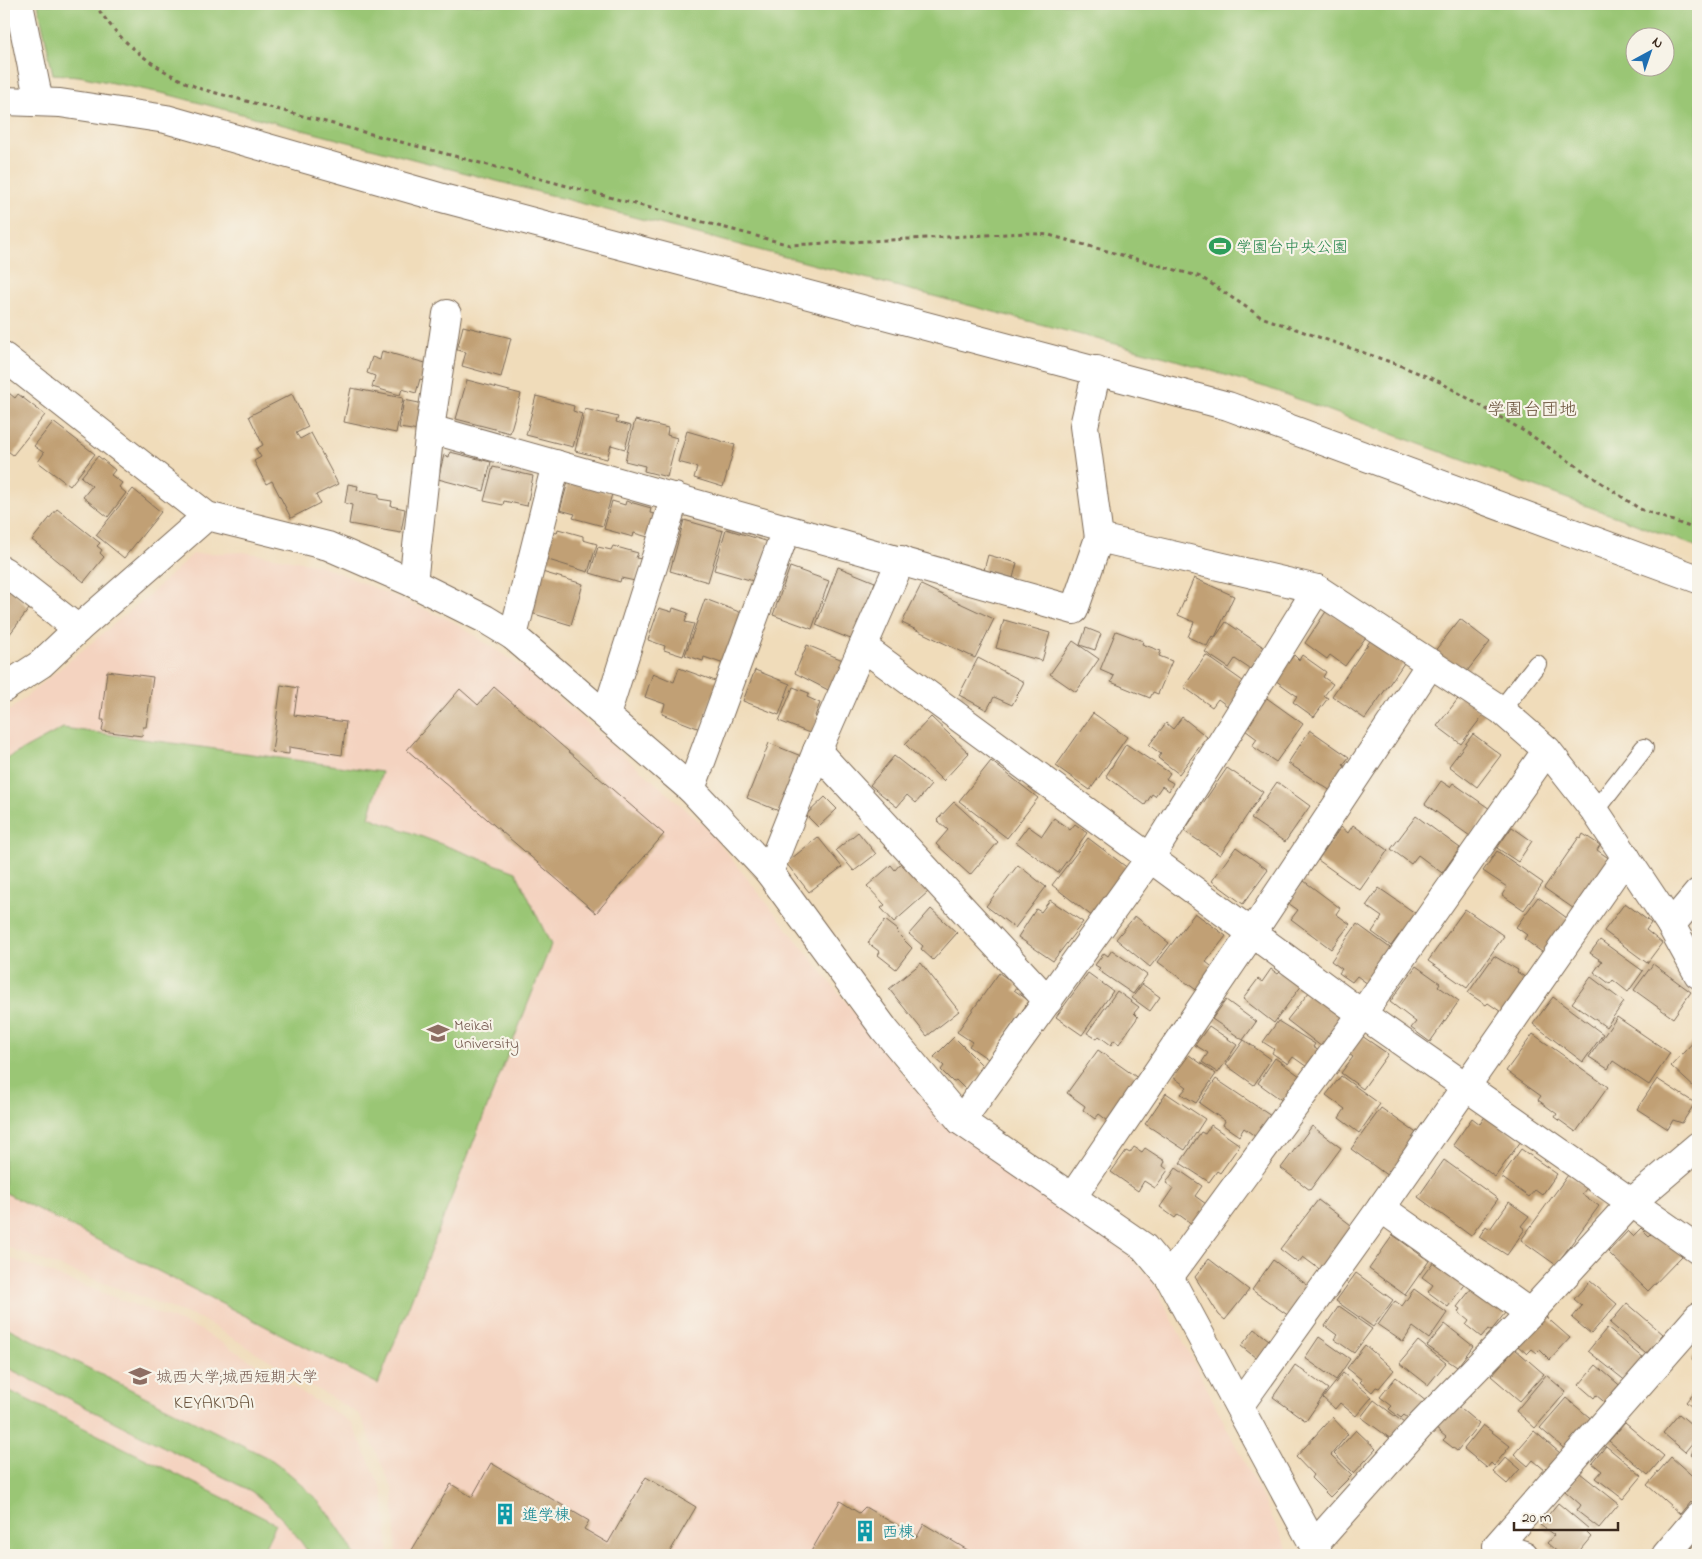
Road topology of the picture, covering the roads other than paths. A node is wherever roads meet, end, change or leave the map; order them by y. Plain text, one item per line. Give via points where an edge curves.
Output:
1 (19, 4) edge
2 (4, 101) edge
3 (39, 102) junction
4 (447, 314) dead end
5 (4, 357) edge
6 (1097, 370) junction
7 (430, 430) junction
8 (556, 464) junction
9 (675, 497) junction
10 (207, 516) junction
11 (786, 530) junction
12 (1099, 538) junction
13 (901, 560) junction
14 (4, 571) edge
15 (1698, 579) edge
16 (413, 583) junction
17 (1318, 589) junction
18 (78, 629) junction
19 (513, 636) junction
20 (863, 647) junction
21 (1431, 663) junction
22 (1537, 664) dead end
23 (4, 688) edge
24 (1501, 710) junction
25 (606, 715) junction
26 (1644, 748) dead end
27 (1546, 750) junction
28 (817, 751) junction
29 (692, 789) junction
30 (1595, 811) junction
31 (1626, 856) junction
32 (1150, 858) junction
33 (769, 872) junction
34 (1698, 893) edge
35 (1671, 925) junction
36 (1252, 933) junction
37 (1698, 974) edge
38 (1048, 1001) junction
39 (1362, 1014) junction
40 (1466, 1086) junction
41 (962, 1121) junction
42 (1698, 1146) edge
43 (1073, 1196) junction
44 (1632, 1202) junction
45 (1381, 1208) junction
46 (1698, 1249) edge
47 (1169, 1277) junction
48 (1530, 1313) junction
49 (1698, 1317) edge
50 (1239, 1406) junction
51 (1698, 1517) edge
52 (1316, 1550) edge
53 (1524, 1555) edge
54 (1666, 1555) edge

1 - 3 street
2 - 3 street
3 - 6 street via 166,119 456,201
4 - 7 street
5 - 10 street
6 - 12 street via 1084,426
6 - 15 street via 1228,406
7 - 8 street
7 - 16 street
8 - 9 street
8 - 19 street
9 - 11 street
9 - 25 street
10 - 16 street via 328,546
10 - 18 street
11 - 13 street
11 - 29 street
12 - 13 street via 1074,610
12 - 17 street
13 - 20 street
14 - 18 street
16 - 19 street
17 - 21 street
17 - 32 street
18 - 23 street via 41,664
19 - 25 street
20 - 28 street
20 - 32 street
21 - 24 street
21 - 36 street
22 - 24 lane
24 - 27 street
25 - 29 street
26 - 30 lane
27 - 30 street
27 - 39 street
28 - 33 street
28 - 38 street
29 - 33 street
30 - 31 street
31 - 35 street
31 - 40 street
32 - 36 street
32 - 38 street
33 - 41 street via 886,1030
34 - 35 street
35 - 37 street
36 - 39 street
36 - 43 street
38 - 41 street
39 - 40 street
39 - 47 street
40 - 44 street
40 - 45 street
41 - 43 street
42 - 44 street
43 - 47 street via 1144,1247
44 - 46 street
44 - 48 street
45 - 48 street
45 - 50 street
47 - 50 street
48 - 52 street via 1419,1427
49 - 53 street via 1497,1546
50 - 52 street
51 - 54 street

